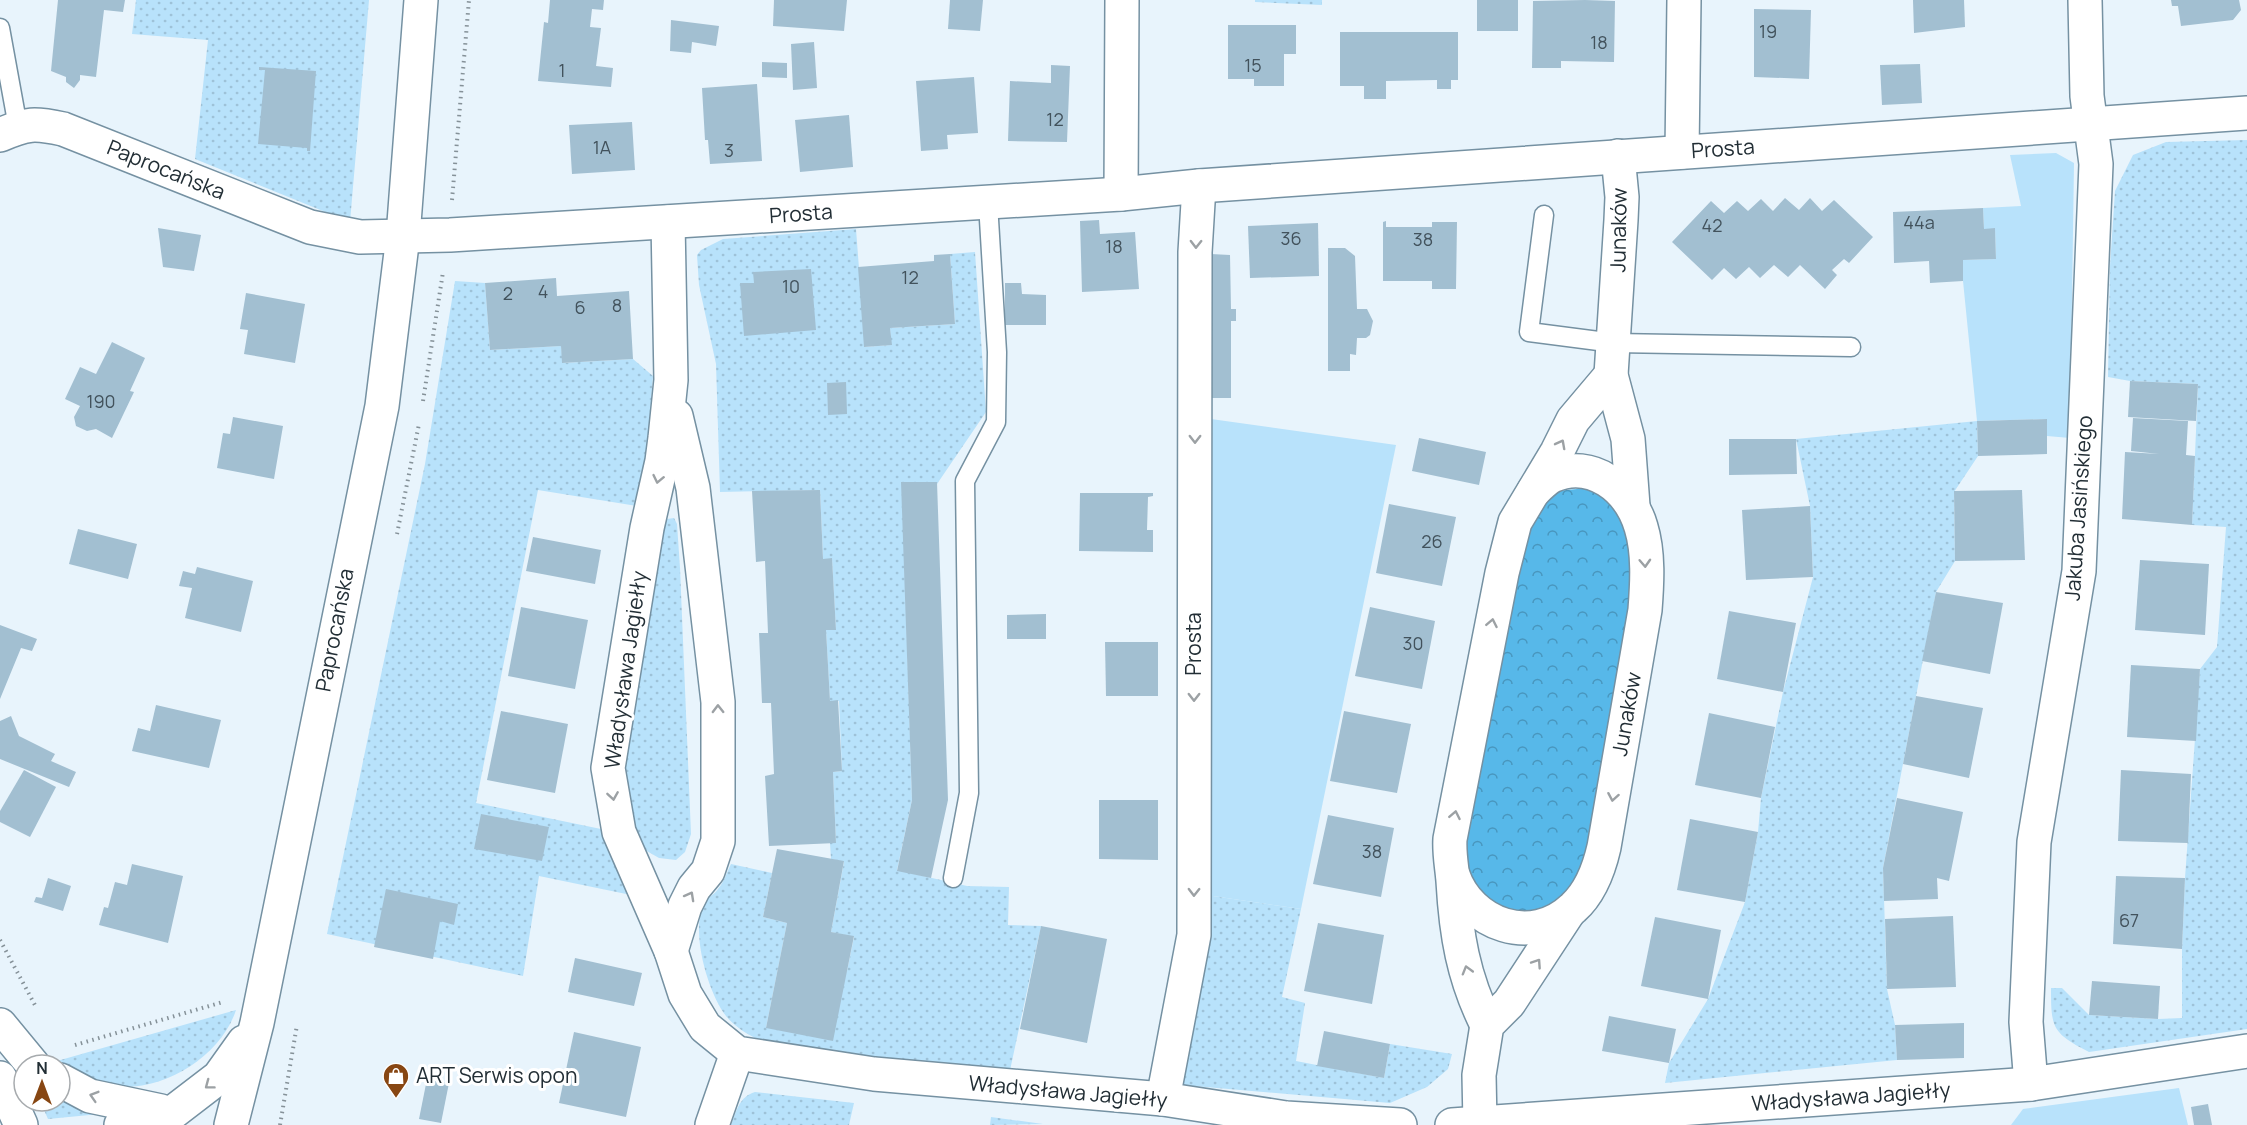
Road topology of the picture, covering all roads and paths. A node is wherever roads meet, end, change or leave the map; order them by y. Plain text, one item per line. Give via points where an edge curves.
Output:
1 (421, 0) edge
2 (1122, 0) edge
3 (1684, 0) edge
4 (2085, 0) edge
5 (0, 28) edge
6 (2247, 113) edge
7 (2090, 122) junction
8 (9, 131) edge
9 (1682, 152) junction
10 (1618, 156) junction
11 (1199, 186) junction
12 (1121, 194) junction
13 (988, 203) junction
14 (1544, 214) dead end
15 (668, 222) junction
16 (403, 236) junction
17 (1614, 343) junction
18 (1851, 346) dead end
19 (1611, 375) junction
20 (671, 380) junction
21 (1530, 494) junction
22 (1633, 506) junction
23 (1452, 873) junction
24 (953, 878) dead end
25 (1568, 913) junction
26 (0, 939) edge
27 (671, 951) junction
28 (38, 1010) dead end
29 (257, 1023) junction
30 (0, 1024) edge
31 (297, 1024) dead end
32 (1487, 1025) junction
33 (2247, 1051) edge
34 (23, 1053) edge
35 (737, 1053) junction
36 (0, 1078) edge
37 (2031, 1084) junction
38 (72, 1086) edge
39 (1164, 1100) junction
40 (172, 1113) junction
41 (21, 1125) edge
42 (121, 1125) edge
43 (231, 1125) edge
44 (280, 1125) edge
45 (712, 1125) edge
46 (1400, 1125) edge
47 (1466, 1125) edge

1 - 16 street, Paprocańska
2 - 12 street
3 - 9 street
4 - 7 street, Jakuba Jasińskiego
5 - 8 lane
6 - 7 street, Prosta
7 - 9 street, Prosta
7 - 37 street, Jakuba Jasińskiego via 2096,164 2079,571 2034,842 2026,1022
8 - 16 street, Paprocańska via 38,123 63,129 310,227 360,237
9 - 10 street, Prosta
10 - 11 street, Prosta
10 - 17 street, Junaków via 1622,220
11 - 12 street, Prosta
11 -> 39 street, Prosta via 1195,252 1194,935
12 - 13 street, Prosta
13 - 15 street, Prosta
13 - 24 lane via 997,352 996,422 965,481 969,793
14 - 17 lane via 1529,332
15 - 16 street, Prosta
15 - 20 street, Władysława Jagiełły
16 - 29 street, Paprocańska via 382,406
17 - 18 lane
17 - 19 street, Junaków
21 -> 19 street, Junaków via 1573,420
19 - 22 street, Junaków via 1628,440
27 -> 20 street, Władysława Jagiełły via 685,906 708,871 718,841 718,702 693,488
20 -> 27 street, Władysława Jagiełły via 662,461 647,528 608,768 619,832
21 - 22 street, Junaków via 1552,477 1586,471 1612,483
23 -> 21 street, Junaków via 1450,839 1502,573 1515,522
22 -> 25 street, Junaków via 1644,545 1643,623 1600,865 1591,886
23 - 25 street, Junaków via 1469,904 1498,923 1535,927
32 -> 23 street, Junaków via 1458,937
32 -> 25 street, Junaków via 1509,1003
26 - 28 path
27 - 35 street, Władysława Jagiełły via 685,994 705,1027
29 -> 40 street, Paprocańska via 219,1077
29 - 43 street, Paprocańska
30 - 34 street
31 - 44 path
32 - 47 street
33 - 37 street, Władysława Jagiełły
35 - 39 street, Władysława Jagiełły via 874,1074
35 - 45 street
36 - 41 street
37 - 47 street, Władysława Jagiełły
40 -> 38 street via 90,1096
39 - 46 street, Władysława Jagiełły via 1286,1118
40 - 42 street, Paprocańska

